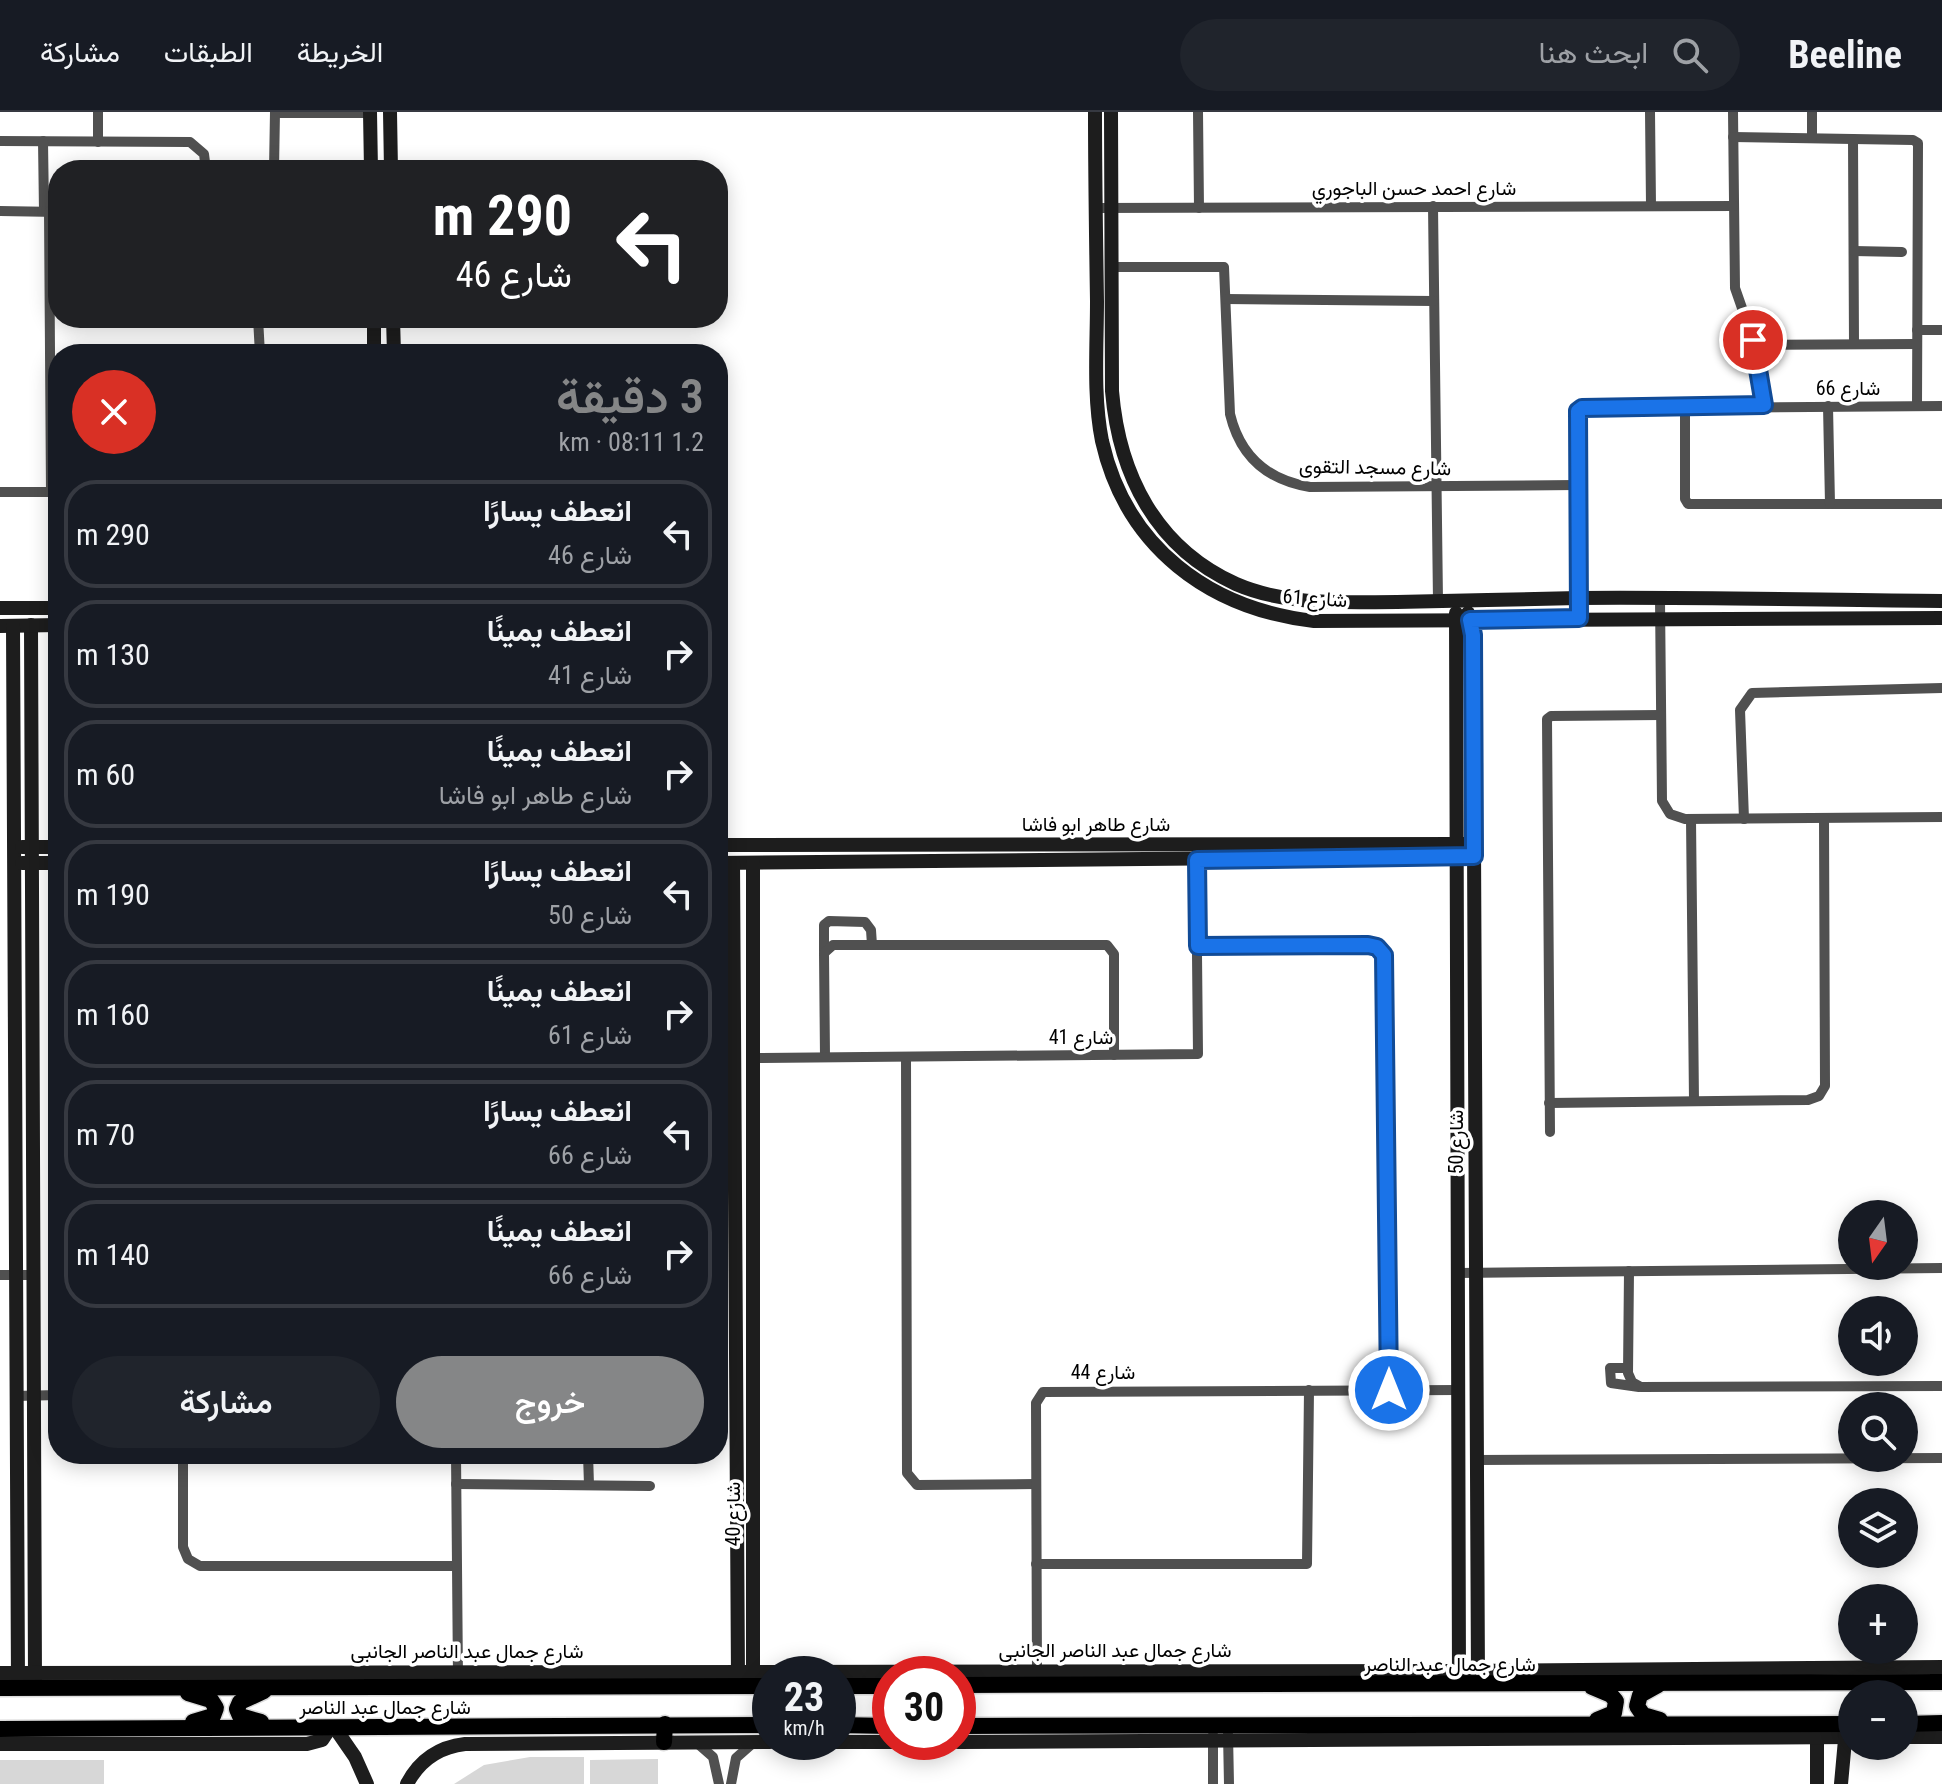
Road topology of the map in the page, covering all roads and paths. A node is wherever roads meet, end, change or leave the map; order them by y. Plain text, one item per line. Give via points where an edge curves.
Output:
1 (98, 112) edge
2 (275, 112) edge
3 (370, 112) edge
4 (390, 112) edge
5 (1095, 112) edge
6 (1111, 112) edge
7 (1198, 112) edge
8 (1650, 112) edge
9 (1733, 112) edge
10 (1812, 112) edge
11 (1733, 137) junction
12 (1812, 138) junction
13 (1853, 139) junction
14 (0, 141) edge
15 (43, 141) junction
16 (98, 142) junction
17 (205, 160) edge
18 (274, 160) edge
19 (371, 160) edge
20 (391, 160) edge
21 (48, 192) edge
22 (1651, 205) junction
23 (1433, 206) junction
24 (1734, 206) junction
25 (1095, 208) junction
26 (1111, 208) junction
27 (1199, 208) junction
28 (0, 211) edge
29 (48, 212) edge
30 (1854, 251) junction
31 (1902, 252) dead end
32 (1110, 267) junction
33 (1226, 299) junction
34 (1434, 301) junction
35 (1917, 330) junction
36 (1942, 330) edge
37 (1854, 344) junction
38 (1917, 344) junction
39 (1755, 345) junction
40 (1105, 392) junction
41 (1764, 405) junction
42 (1685, 406) junction
43 (1828, 406) junction
44 (1917, 406) junction
45 (1942, 406) edge
46 (1577, 485) junction
47 (1436, 487) junction
48 (0, 492) edge
49 (48, 492) edge
50 (1830, 504) junction
51 (1942, 504) edge
52 (1579, 598) junction
53 (1660, 599) junction
54 (1438, 601) junction
55 (1460, 601) junction
56 (1942, 601) edge
57 (0, 608) edge
58 (48, 608) edge
59 (1660, 617) junction
60 (1579, 618) junction
61 (1942, 618) edge
62 (1463, 620) junction
63 (31, 625) junction
64 (48, 625) edge
65 (6, 626) edge
66 (1942, 688) edge
67 (1661, 715) junction
68 (1942, 817) edge
69 (1824, 818) junction
70 (1691, 819) junction
71 (1744, 819) junction
72 (1196, 844) junction
73 (728, 845) edge
74 (13, 847) junction
75 (31, 847) junction
76 (48, 847) edge
77 (1457, 850) junction
78 (1474, 850) junction
79 (1197, 860) junction
80 (14, 863) junction
81 (31, 863) junction
82 (48, 863) edge
83 (728, 863) edge
84 (753, 863) junction
85 (728, 911) edge
86 (872, 945) junction
87 (1198, 946) junction
88 (824, 953) junction
89 (728, 1054) edge
90 (734, 1054) junction
91 (1114, 1055) junction
92 (825, 1057) junction
93 (906, 1057) junction
94 (753, 1058) junction
95 (1694, 1101) junction
96 (1549, 1103) junction
97 (1550, 1132) dead end
98 (1942, 1268) edge
99 (1629, 1271) junction
100 (1458, 1273) junction
101 (1477, 1273) junction
102 (0, 1275) edge
103 (16, 1275) junction
104 (33, 1275) junction
105 (1628, 1368) junction
106 (1942, 1386) edge
107 (1641, 1387) junction
108 (1309, 1390) junction
109 (1389, 1390) junction
110 (1459, 1390) junction
111 (34, 1395) junction
112 (48, 1395) edge
113 (16, 1396) junction
114 (1942, 1458) edge
115 (1477, 1460) junction
116 (183, 1464) edge
117 (456, 1464) edge
118 (588, 1464) edge
119 (456, 1484) junction
120 (1036, 1484) junction
121 (589, 1485) junction
122 (650, 1486) dead end
123 (1036, 1564) junction
124 (456, 1566) junction
125 (1942, 1667) edge
126 (457, 1671) junction
127 (0, 1673) edge
128 (1826, 1675) junction
129 (1037, 1677) junction
130 (1478, 1677) junction
131 (1459, 1678) junction
132 (750, 1679) edge
133 (26, 1681) junction
134 (1942, 1682) edge
135 (1663, 1683) junction
136 (1584, 1684) junction
137 (976, 1685) edge
138 (0, 1688) edge
139 (173, 1688) junction
140 (269, 1688) junction
141 (458, 1688) junction
142 (1942, 1723) edge
143 (665, 1724) junction
144 (976, 1724) edge
145 (1584, 1724) junction
146 (1672, 1724) junction
147 (1918, 1724) edge
148 (752, 1725) edge
149 (976, 1726) edge
150 (986, 1726) junction
151 (285, 1728) junction
152 (332, 1728) junction
153 (0, 1729) edge
154 (168, 1729) junction
155 (1817, 1730) junction
156 (1838, 1730) edge
157 (1221, 1732) junction
158 (1467, 1732) junction
159 (40, 1737) junction
160 (1918, 1737) edge
161 (1942, 1737) edge
162 (976, 1741) edge
163 (664, 1742) junction
164 (695, 1742) junction
165 (752, 1742) edge
166 (0, 1744) edge
167 (752, 1744) edge
168 (1845, 1760) edge
169 (367, 1784) edge
170 (407, 1784) edge
171 (719, 1784) edge
172 (731, 1784) edge
173 (1213, 1784) edge
174 (1229, 1784) edge
175 (1817, 1784) edge
176 (1841, 1784) edge

1 - 16 street
2 - 3 street
2 - 18 street
3 - 19 street
4 - 20 street
5 - 25 street, شارع 61
6 - 26 street, شارع 61
7 - 27 street
8 - 22 street
9 - 11 street
10 - 12 street
11 - 12 street
11 - 24 street
12 - 13 street
13 - 30 street
13 - 35 street via 1918,143
14 - 15 street
15 - 16 street
15 - 21 street
16 - 17 street via 190,142
22 - 23 street, شارع احمد حسن الباجوري
22 - 24 street, شارع احمد حسن الباجوري
23 - 27 street, شارع احمد حسن الباجوري
23 - 34 street
24 - 39 street via 1735,288
25 - 26 street, شارع احمد حسن الباجوري
25 - 40 street, شارع 61
26 - 27 street, شارع احمد حسن الباجوري
26 - 32 street, شارع 61
28 - 29 street
30 - 31 street
30 - 37 street
32 - 33 street, شارع مسجد التقوى via 1220,265 1225,270
32 - 40 street, شارع 61
33 - 34 street
33 - 47 street, شارع مسجد التقوى via 1230,414 1241,445 1263,470 1310,487
34 - 47 street
35 - 36 street
35 - 38 street
37 - 38 street
37 - 39 street
38 - 44 street
39 - 41 street
40 - 54 street, شارع 61 via 1123,458 1142,501 1169,539 1200,564 1252,590 1290,600
40 - 62 street, شارع 61 via 1105,451 1128,510 1153,546 1191,579 1239,604 1292,619
41 - 42 street, شارع 66
41 - 43 street, شارع 66
42 - 46 street, شارع 66 via 1580,409
42 - 50 street via 1687,503
43 - 44 street, شارع 66
43 - 50 street
44 - 45 street, شارع 66
46 - 47 street, شارع مسجد التقوى
46 - 52 street, شارع 66
47 - 54 street
48 - 49 street
50 - 51 street
52 - 53 street, شارع 61
52 - 55 street, شارع 61
52 - 60 street, شارع 66
53 - 56 street, شارع 61
53 - 59 street
54 - 55 street, شارع 61
55 - 62 street, شارع 50
57 - 58 street
59 - 60 street, شارع 61
59 - 61 street, شارع 61
59 - 67 street
60 - 62 street, شارع 61
62 - 77 street, شارع 50
62 - 78 street, شارع 50 via 1473,635
63 - 64 street
63 - 65 street
63 - 75 street
65 - 74 street
66 - 71 street via 1752,693 1740,710
67 - 70 street via 1662,801 1670,814
67 - 96 street via 1547,719
68 - 69 street
69 - 71 street
69 - 95 street via 1823,1092 1808,1100
70 - 71 street
70 - 95 street
72 - 73 street, شارع طاهر ابو فاشا
72 - 77 street, شارع طاهر ابو فاشا
72 - 79 street, شارع 41
74 - 75 street
74 - 80 street
75 - 76 street
75 - 81 street
77 - 78 street, شارع طاهر ابو فاشا
77 - 79 street, شارع طاهر ابو فاشا
77 - 100 street, شارع 50
78 - 101 street, شارع 50
79 - 84 street, شارع طاهر ابو فاشا
79 - 87 street, شارع 41
80 - 81 street
80 - 103 street
81 - 82 street
81 - 104 street
83 - 84 street, شارع طاهر ابو فاشا
84 - 94 street, شارع 40
85 - 90 street, شارع 40
86 - 88 street via 830,945
86 - 88 street via 865,922 829,921 824,925
86 - 91 street via 1110,946
87 - 91 street, شارع 41 via 1199,1053
87 - 109 street via 1368,945 1384,955
88 - 92 street
89 - 90 street
90 - 132 street, شارع 40
91 - 93 street, شارع 41
92 - 93 street, شارع 41
92 - 94 street, شارع 41
93 - 120 street via 907,1473 917,1485
94 - 132 street, شارع 40
95 - 96 street
96 - 97 street
98 - 99 street
99 - 101 street
99 - 105 street
100 - 101 street
100 - 110 street, شارع 50
101 - 115 street, شارع 50
102 - 103 street
103 - 104 street
103 - 113 street
104 - 111 street
105 - 107 street via 1632,1382
105 - 107 street via 1610,1368 1611,1383
106 - 107 street
108 - 109 street, شارع 44
108 - 120 street, شارع 44 via 1048,1390 1036,1403
108 - 123 street via 1307,1564
109 - 110 street, شارع 44
110 - 131 street, شارع 50
111 - 112 street
111 - 113 street
111 - 133 street
113 - 133 street
114 - 115 street
115 - 130 street, شارع 50
116 - 124 street via 183,1547 188,1559 200,1566
117 - 119 street
118 - 121 street
119 - 121 street
119 - 124 street
120 - 123 street, شارع 44
121 - 122 street
123 - 129 street, شارع 44
124 - 126 street
125 - 128 street
126 - 132 street, شارع جمال عبد الناصر الجانبى
126 - 133 street, شارع جمال عبد الناصر الجانبى
126 - 141 street
127 - 133 street, شارع جمال عبد الناصر الجانبى
128 - 130 street
128 - 134 main road, شارع جمال عبد الناصر
128 - 135 main road, شارع جمال عبد الناصر
129 - 131 main road, شارع جمال عبد الناصر
129 - 132 street, شارع جمال عبد الناصر الجانبى
129 - 137 main road, شارع جمال عبد الناصر
130 - 131 main road, شارع جمال عبد الناصر
130 - 136 main road, شارع جمال عبد الناصر
132 - 141 main road, شارع جمال عبد الناصر
133 - 138 main road, شارع جمال عبد الناصر
133 - 139 main road, شارع جمال عبد الناصر
135 - 136 main road, شارع جمال عبد الناصر
135 - 146 main road via 1640,1695 1637,1706 1643,1715
136 - 145 main road via 1611,1695 1617,1705 1611,1716
139 - 140 main road, شارع جمال عبد الناصر
139 - 154 main road via 211,1700 216,1710 211,1717
140 - 141 main road, شارع جمال عبد الناصر
140 - 151 main road via 240,1702 237,1712
142 - 147 main road
143 - 148 main road, شارع جمال عبد الناصر
143 - 152 main road, شارع جمال عبد الناصر
143 - 163 main road
144 - 150 main road
145 - 146 main road
145 - 158 main road
146 - 155 main road
149 - 150 main road
150 - 157 main road
151 - 152 main road, شارع جمال عبد الناصر
151 - 154 main road, شارع جمال عبد الناصر
152 - 159 street via 312,1744
152 - 169 street via 355,1757
153 - 159 main road, شارع جمال عبد الناصر
154 - 159 main road, شارع جمال عبد الناصر
155 - 156 main road
155 - 158 street
155 - 175 street
157 - 158 main road
157 - 162 street
157 - 173 street
157 - 174 street
159 - 166 street
160 - 161 street
163 - 164 street
163 - 170 street via 455,1745 429,1757
164 - 165 street
164 - 171 street via 713,1757
167 - 172 street via 736,1758
168 - 176 street

